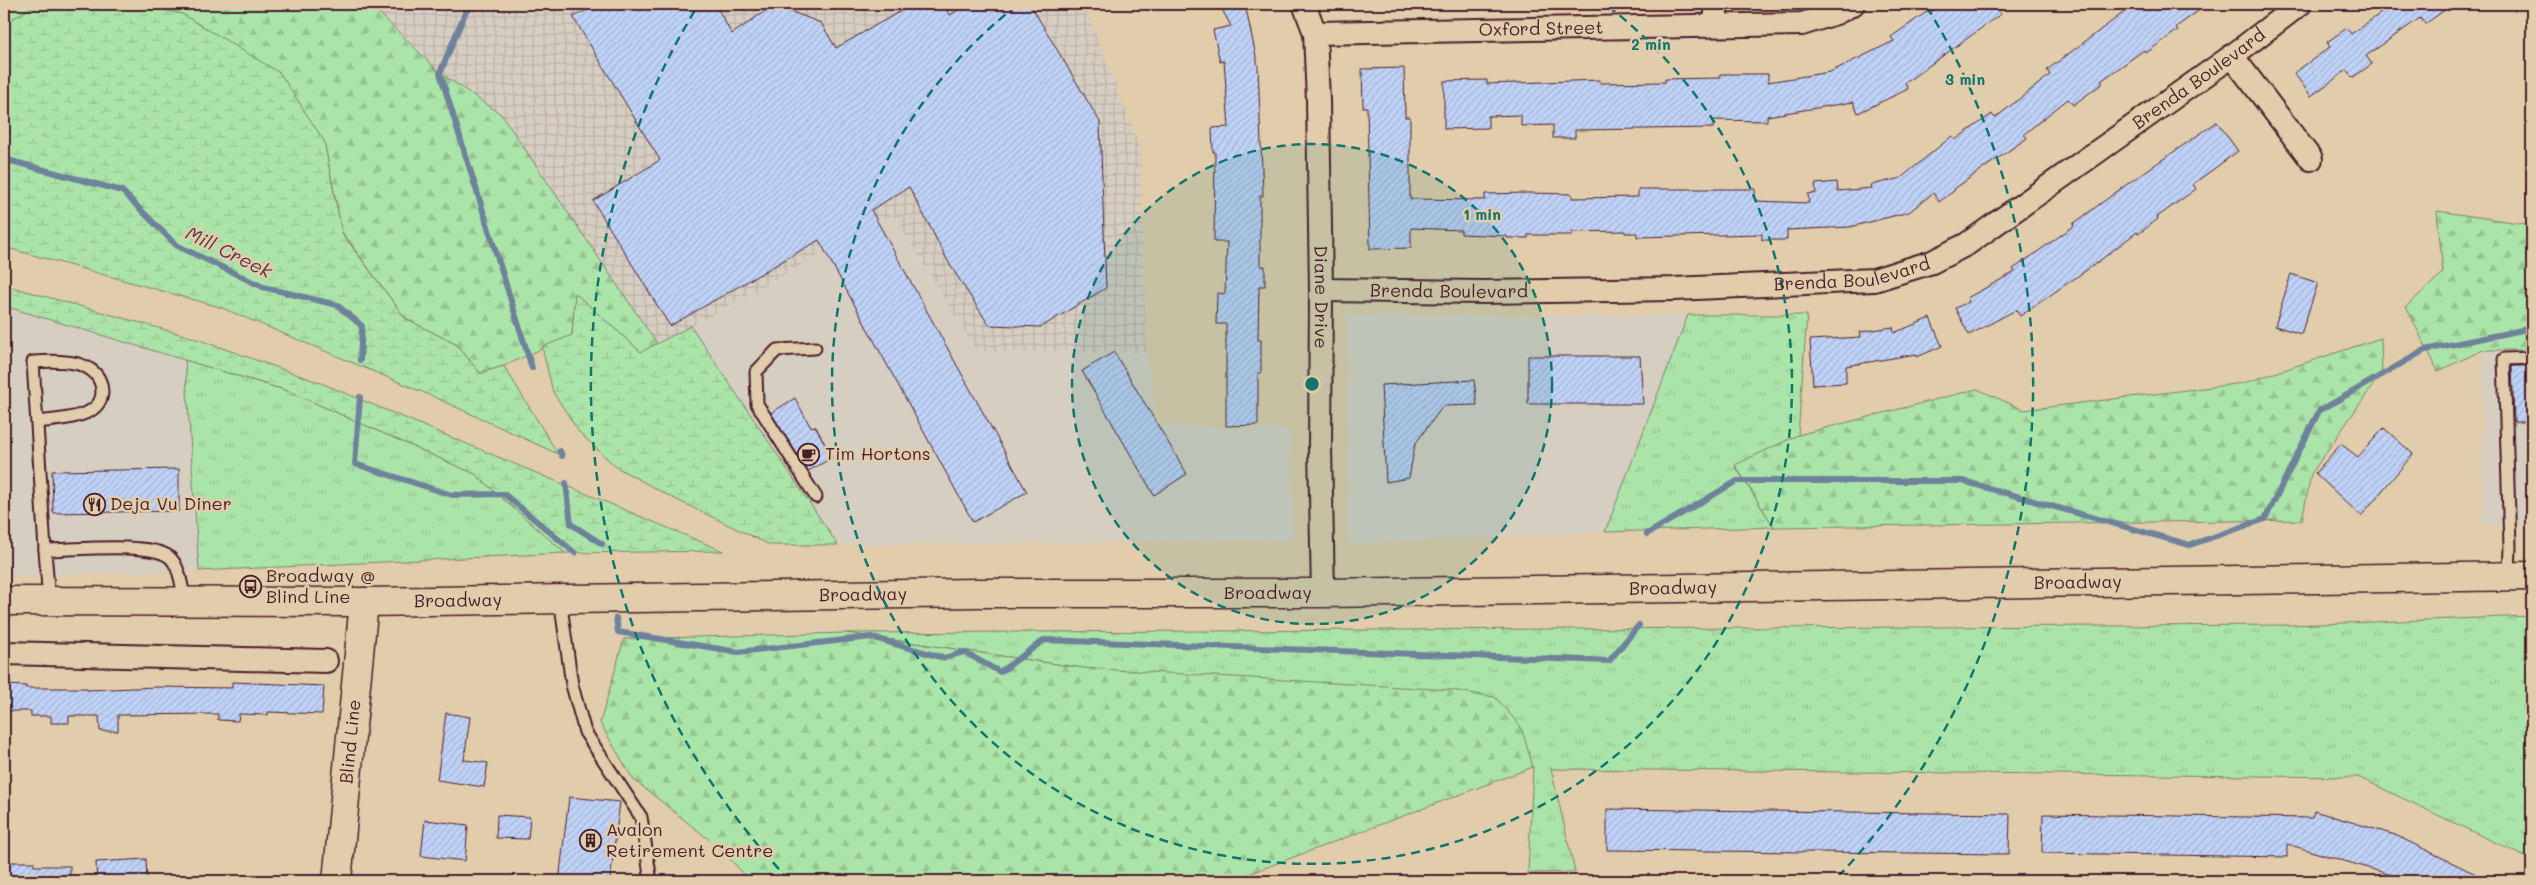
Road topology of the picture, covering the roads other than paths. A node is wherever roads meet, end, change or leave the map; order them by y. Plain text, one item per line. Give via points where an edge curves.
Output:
1 (1304, 4) edge
2 (1853, 4) edge
3 (2300, 4) edge
4 (1716, 14) edge
5 (1315, 33) junction
6 (2232, 56) junction
7 (2311, 158) dead end
8 (1321, 290) junction
9 (815, 348) dead end
10 (2532, 358) edge
11 (37, 422) junction
12 (816, 497) dead end
13 (45, 550) junction
14 (2521, 577) edge
15 (1323, 593) junction
16 (560, 599) junction
17 (4, 601) edge
18 (49, 601) junction
19 (185, 602) junction
20 (364, 602) junction
21 (4, 653) edge
22 (326, 661) dead end
23 (337, 881) edge
24 (650, 881) edge

1 - 5 street, Diane Drive
2 - 4 street, Oxford Street via 1802,24
3 - 6 street, Brenda Boulevard
4 - 5 street, Oxford Street
5 - 8 street, Diane Drive
6 - 7 street
6 - 8 street, Brenda Boulevard via 1967,244 1932,262 1874,280 1674,289
8 - 15 street, Diane Drive
9 - 12 lane via 777,350 756,372 757,404
10 - 14 lane via 2504,359 2510,546
11 - 11 lane via 33,362 70,362 88,367 96,375 102,384 102,397 97,406 76,416
11 - 13 lane
13 - 18 lane
13 - 19 lane via 147,548 169,556 177,567
14 - 15 main road, Broadway
15 - 16 main road, Broadway via 976,593
16 - 20 main road, Broadway
16 - 24 lane via 572,685 585,732 640,817
17 - 18 main road, Broadway
18 - 19 main road, Broadway
19 - 20 main road, Broadway
20 - 23 main road, Blind Line
21 - 22 street

